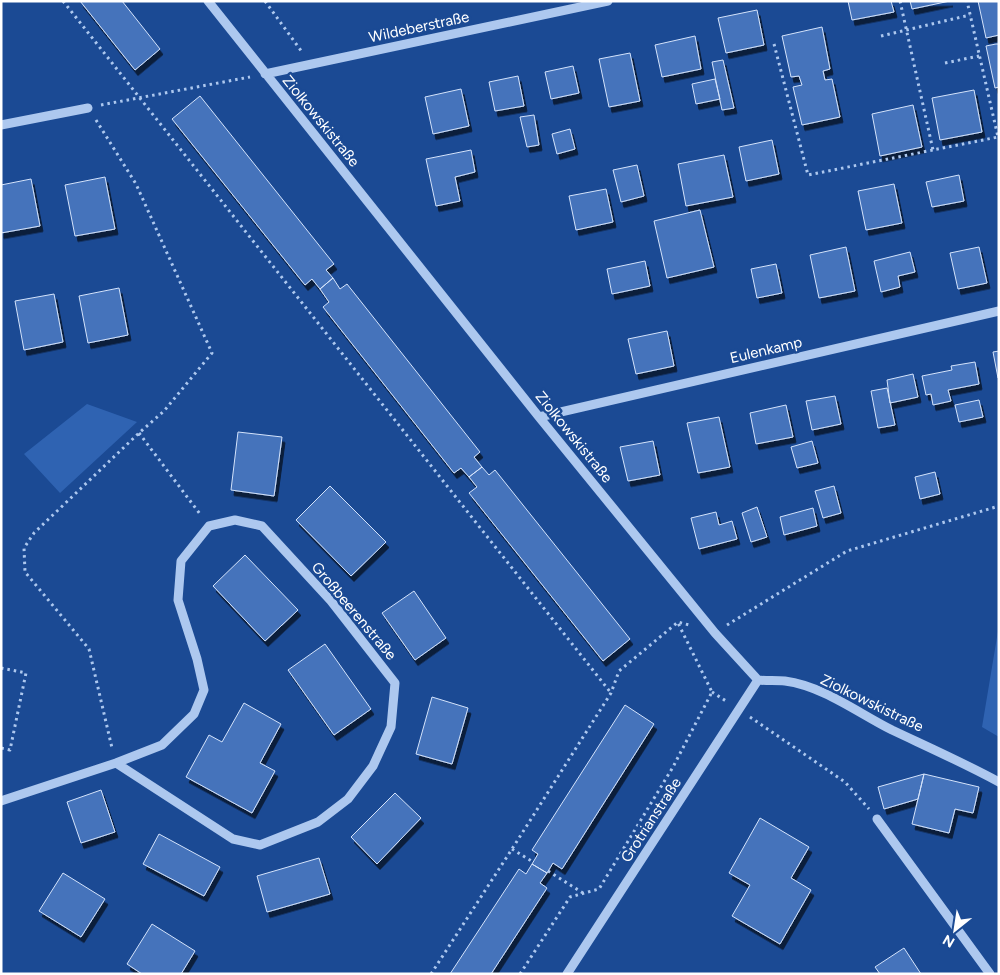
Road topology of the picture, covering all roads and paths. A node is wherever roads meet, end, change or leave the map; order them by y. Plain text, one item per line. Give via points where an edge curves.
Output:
1 (63, 1) edge
2 (208, 1) edge
3 (265, 1) edge
4 (608, 1) edge
5 (900, 1) edge
6 (967, 1) edge
7 (970, 15) junction
8 (907, 30) junction
9 (880, 36) dead end
10 (774, 44) dead end
11 (979, 56) junction
12 (944, 63) dead end
13 (311, 64) junction
14 (265, 74) junction
15 (139, 98) junction
16 (88, 108) junction
17 (1, 125) edge
18 (998, 137) edge
19 (933, 150) junction
20 (999, 311) edge
21 (539, 417) junction
22 (139, 433) junction
23 (999, 506) edge
24 (210, 526) junction
25 (678, 622) junction
26 (715, 632) junction
27 (1, 668) edge
28 (758, 680) junction
29 (611, 692) junction
30 (739, 710) junction
31 (1, 748) edge
32 (116, 764) junction
33 (999, 782) edge
34 (1, 801) edge
35 (878, 819) joint
36 (512, 849) junction
37 (533, 862) dead end
38 (548, 871) dead end
39 (584, 894) junction
40 (431, 974) edge
41 (520, 974) edge
42 (566, 974) edge
43 (990, 974) edge

1 - 15 path
2 - 14 street, Ziolkowskistraße
3 - 13 path
4 - 13 street, Wildeberstraße
5 - 8 path
6 - 7 path
7 - 8 path
7 - 11 path
8 - 9 path
8 - 19 path
10 - 19 path via 808,175
11 - 12 path
11 - 18 path
13 - 14 street, Wildeberstraße
14 - 15 path
14 - 21 street, Ziolkowskistraße
15 - 16 path
15 - 29 path
16 - 17 street
16 - 22 path via 136,184 212,353 164,412
18 - 19 path
20 - 21 street, Eulenkamp
21 - 26 street, Ziolkowskistraße
22 - 24 path
22 - 32 path via 34,533 24,548 25,572 89,649
23 - 26 path via 847,551
24 - 32 street via 181,562 178,600 204,690 194,714 162,745
24 - 32 street, Großbeerenstraße via 235,520 262,526 331,601 395,683 392,727 373,766 348,799 318,822 260,845 234,839
25 - 26 path
25 - 29 path via 620,671
25 - 39 path via 712,692 673,766 598,889
26 - 28 street, Ziolkowskistraße
27 - 31 path via 26,674 10,750
28 - 30 street, Grotrianstraße
28 - 33 street, Ziolkowskistraße via 785,681 807,687
29 - 36 path
30 - 35 path via 846,782
30 - 42 street, Grotrianstraße
32 - 34 street
35 - 43 street
36 - 37 path
36 - 40 path
38 - 39 path
39 - 41 path via 570,898

